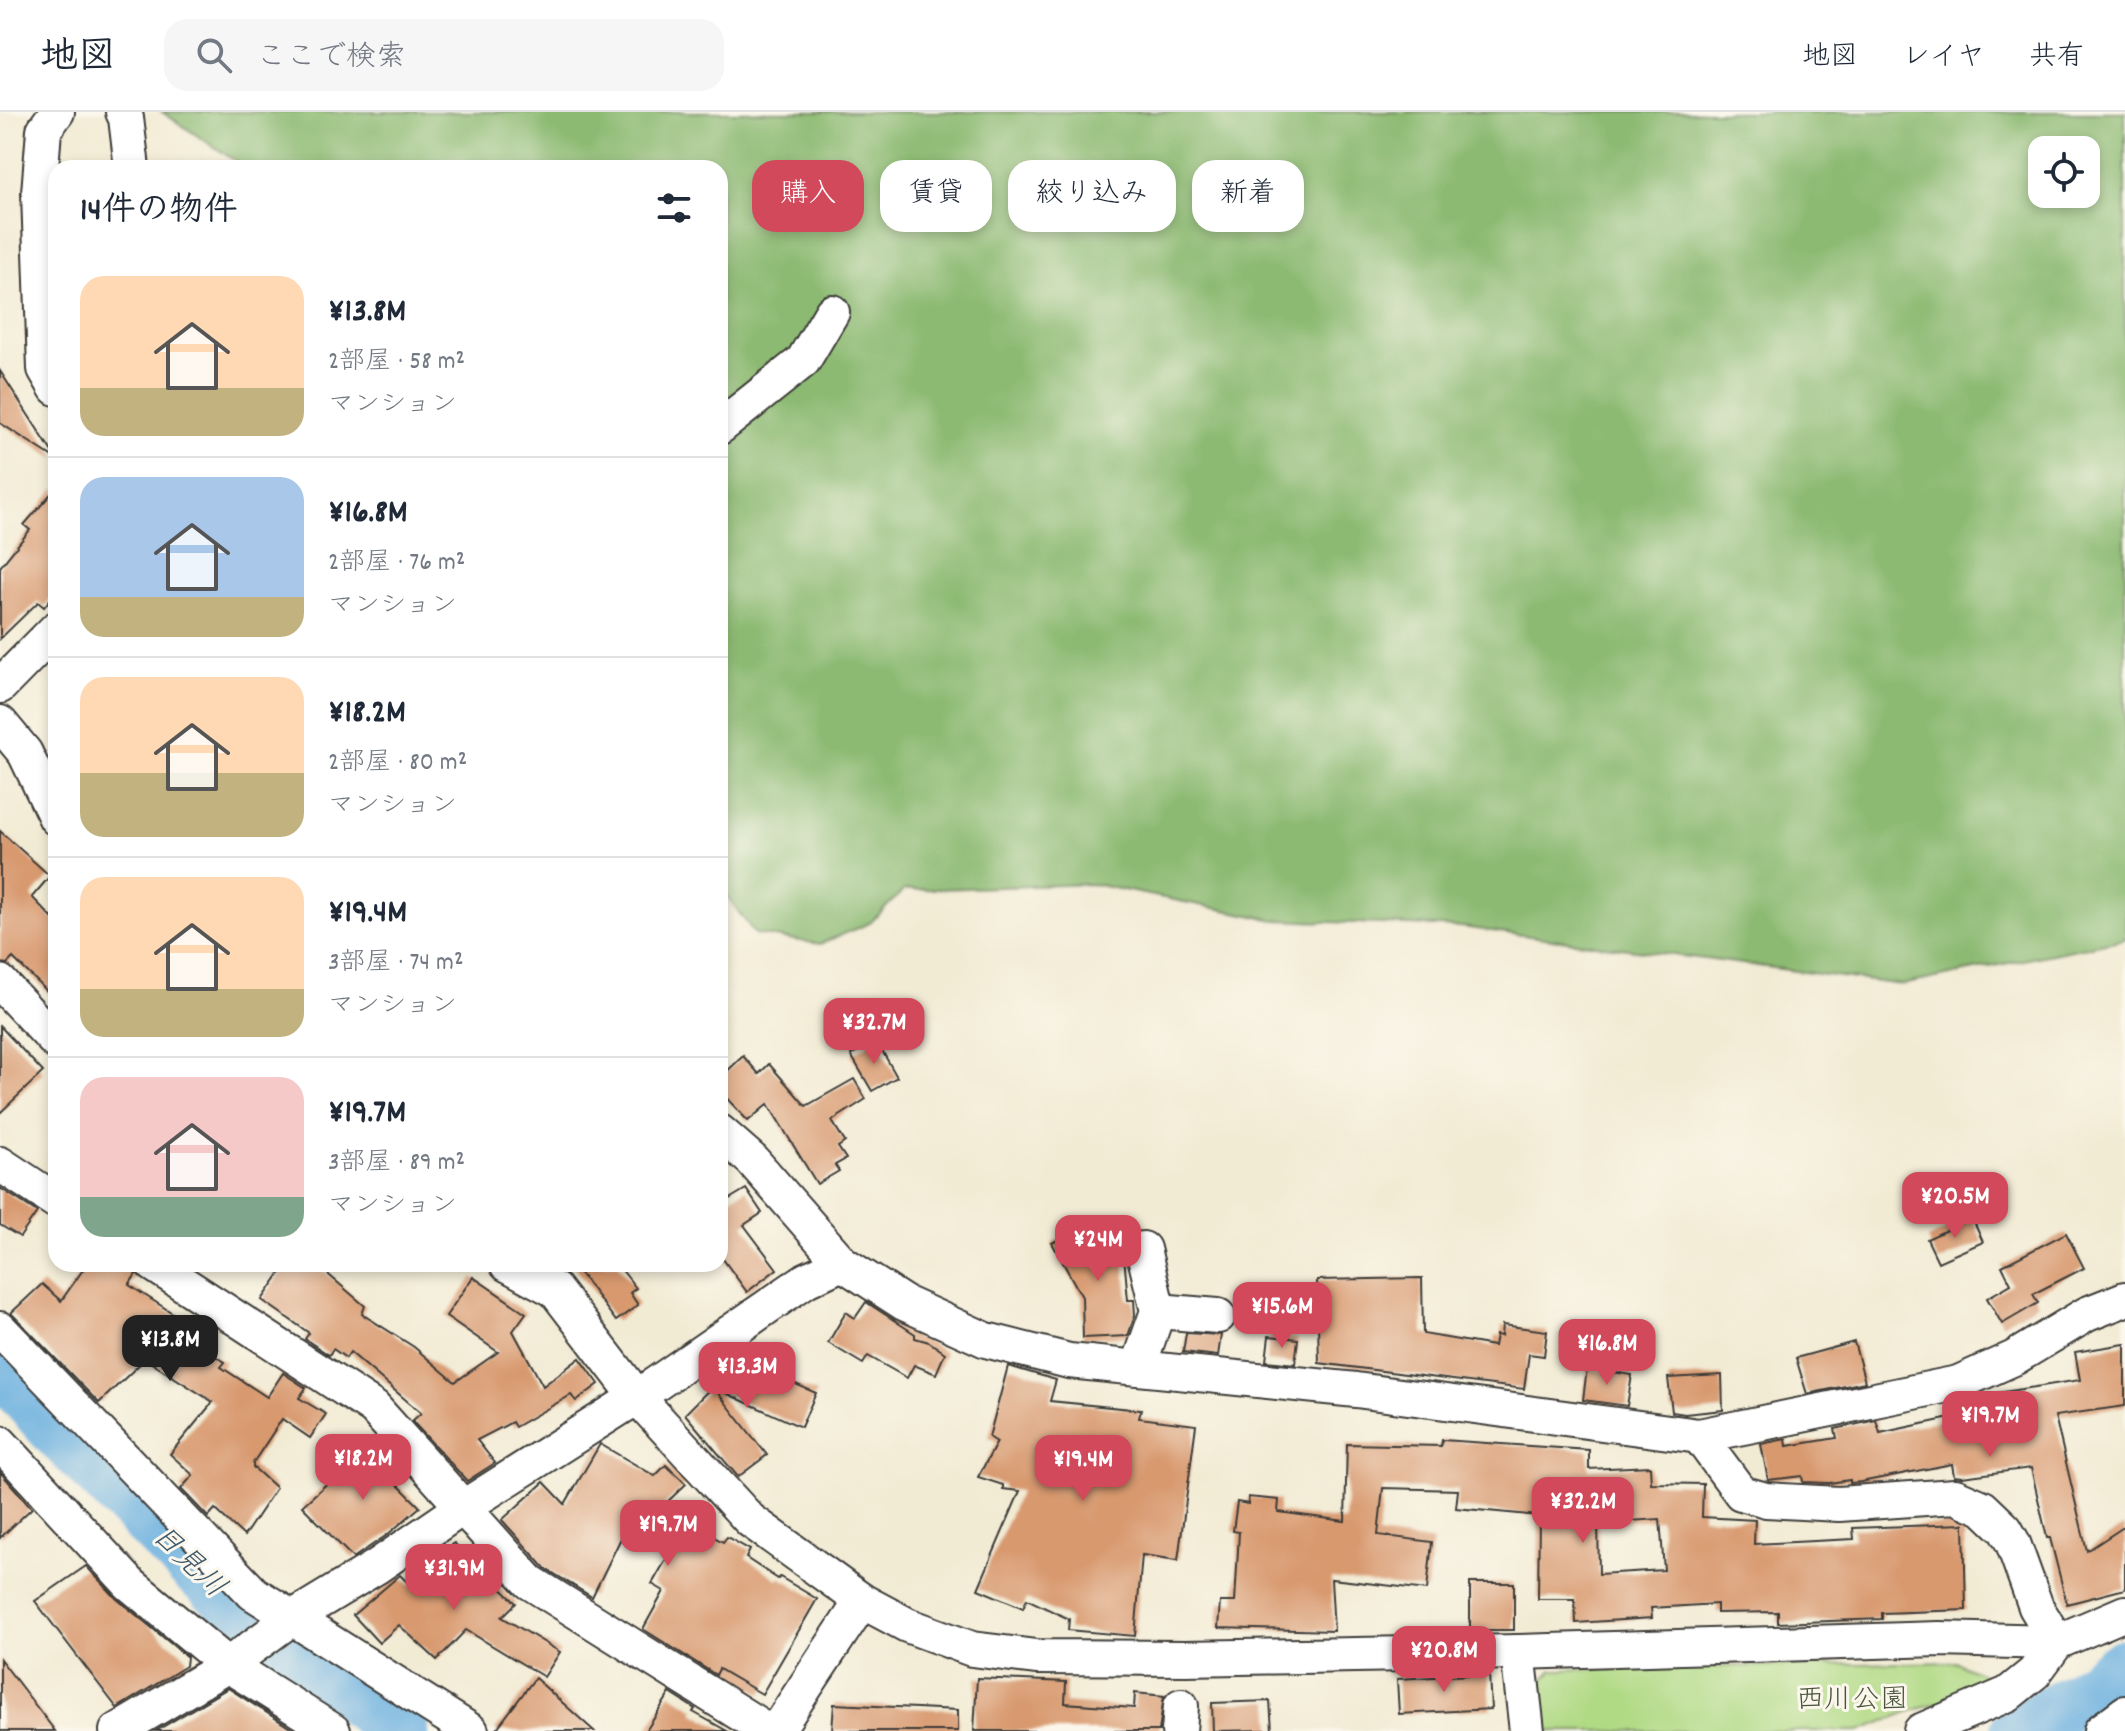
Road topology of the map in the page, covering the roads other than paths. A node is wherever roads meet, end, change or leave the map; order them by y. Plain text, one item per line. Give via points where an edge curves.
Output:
1 (57, 112) edge
2 (123, 112) edge
3 (131, 160) edge
4 (832, 312) dead end
5 (48, 374) edge
6 (728, 421) edge
7 (48, 636) edge
8 (0, 686) edge
9 (0, 723) edge
10 (48, 801) edge
11 (0, 982) edge
12 (48, 1033) edge
13 (728, 1139) edge
14 (0, 1164) edge
15 (48, 1196) edge
16 (1143, 1249) dead end
17 (842, 1263) junction
18 (165, 1272) edge
19 (522, 1272) edge
20 (2125, 1299) edge
21 (1158, 1311) junction
22 (1218, 1316) dead end
23 (0, 1329) edge
24 (1138, 1368) junction
25 (637, 1397) junction
26 (1699, 1436) junction
27 (0, 1443) edge
28 (462, 1508) junction
29 (862, 1601) junction
30 (2125, 1613) edge
31 (292, 1618) junction
32 (2057, 1642) junction
33 (1518, 1652) junction
34 (228, 1665) junction
35 (2125, 1713) edge
36 (117, 1731) edge
37 (333, 1731) edge
38 (471, 1731) edge
39 (768, 1731) edge
40 (776, 1731) edge
41 (1527, 1731) edge
42 (1921, 1731) edge
43 (2101, 1731) edge

1 - 5 street via 44,130 39,193
2 - 3 street
4 - 6 street via 803,361
7 - 8 street
9 - 10 street via 25,753
11 - 12 street
13 - 17 street
14 - 15 street
16 - 21 street
17 - 24 street via 904,1303 986,1340 1069,1361
17 - 25 street via 806,1280
18 - 28 street via 374,1408
19 - 25 street via 555,1290
20 - 26 street via 1958,1383
21 - 22 street
21 - 24 street
23 - 31 street via 253,1593
24 - 26 street via 1356,1390
25 - 28 street
25 - 29 street via 750,1520
26 - 32 street via 1741,1493 1766,1500 1839,1504 1955,1496 1983,1508 2013,1543 2036,1607
27 - 34 street via 130,1584
28 - 31 street
28 - 39 street via 530,1582
29 - 33 street via 972,1649 1036,1657
29 - 40 street
30 - 32 street
31 - 34 street
31 - 38 street
32 - 33 street via 1939,1639
32 - 42 street via 2034,1673 2008,1694
33 - 41 street
34 - 36 street
34 - 37 street
35 - 43 street

